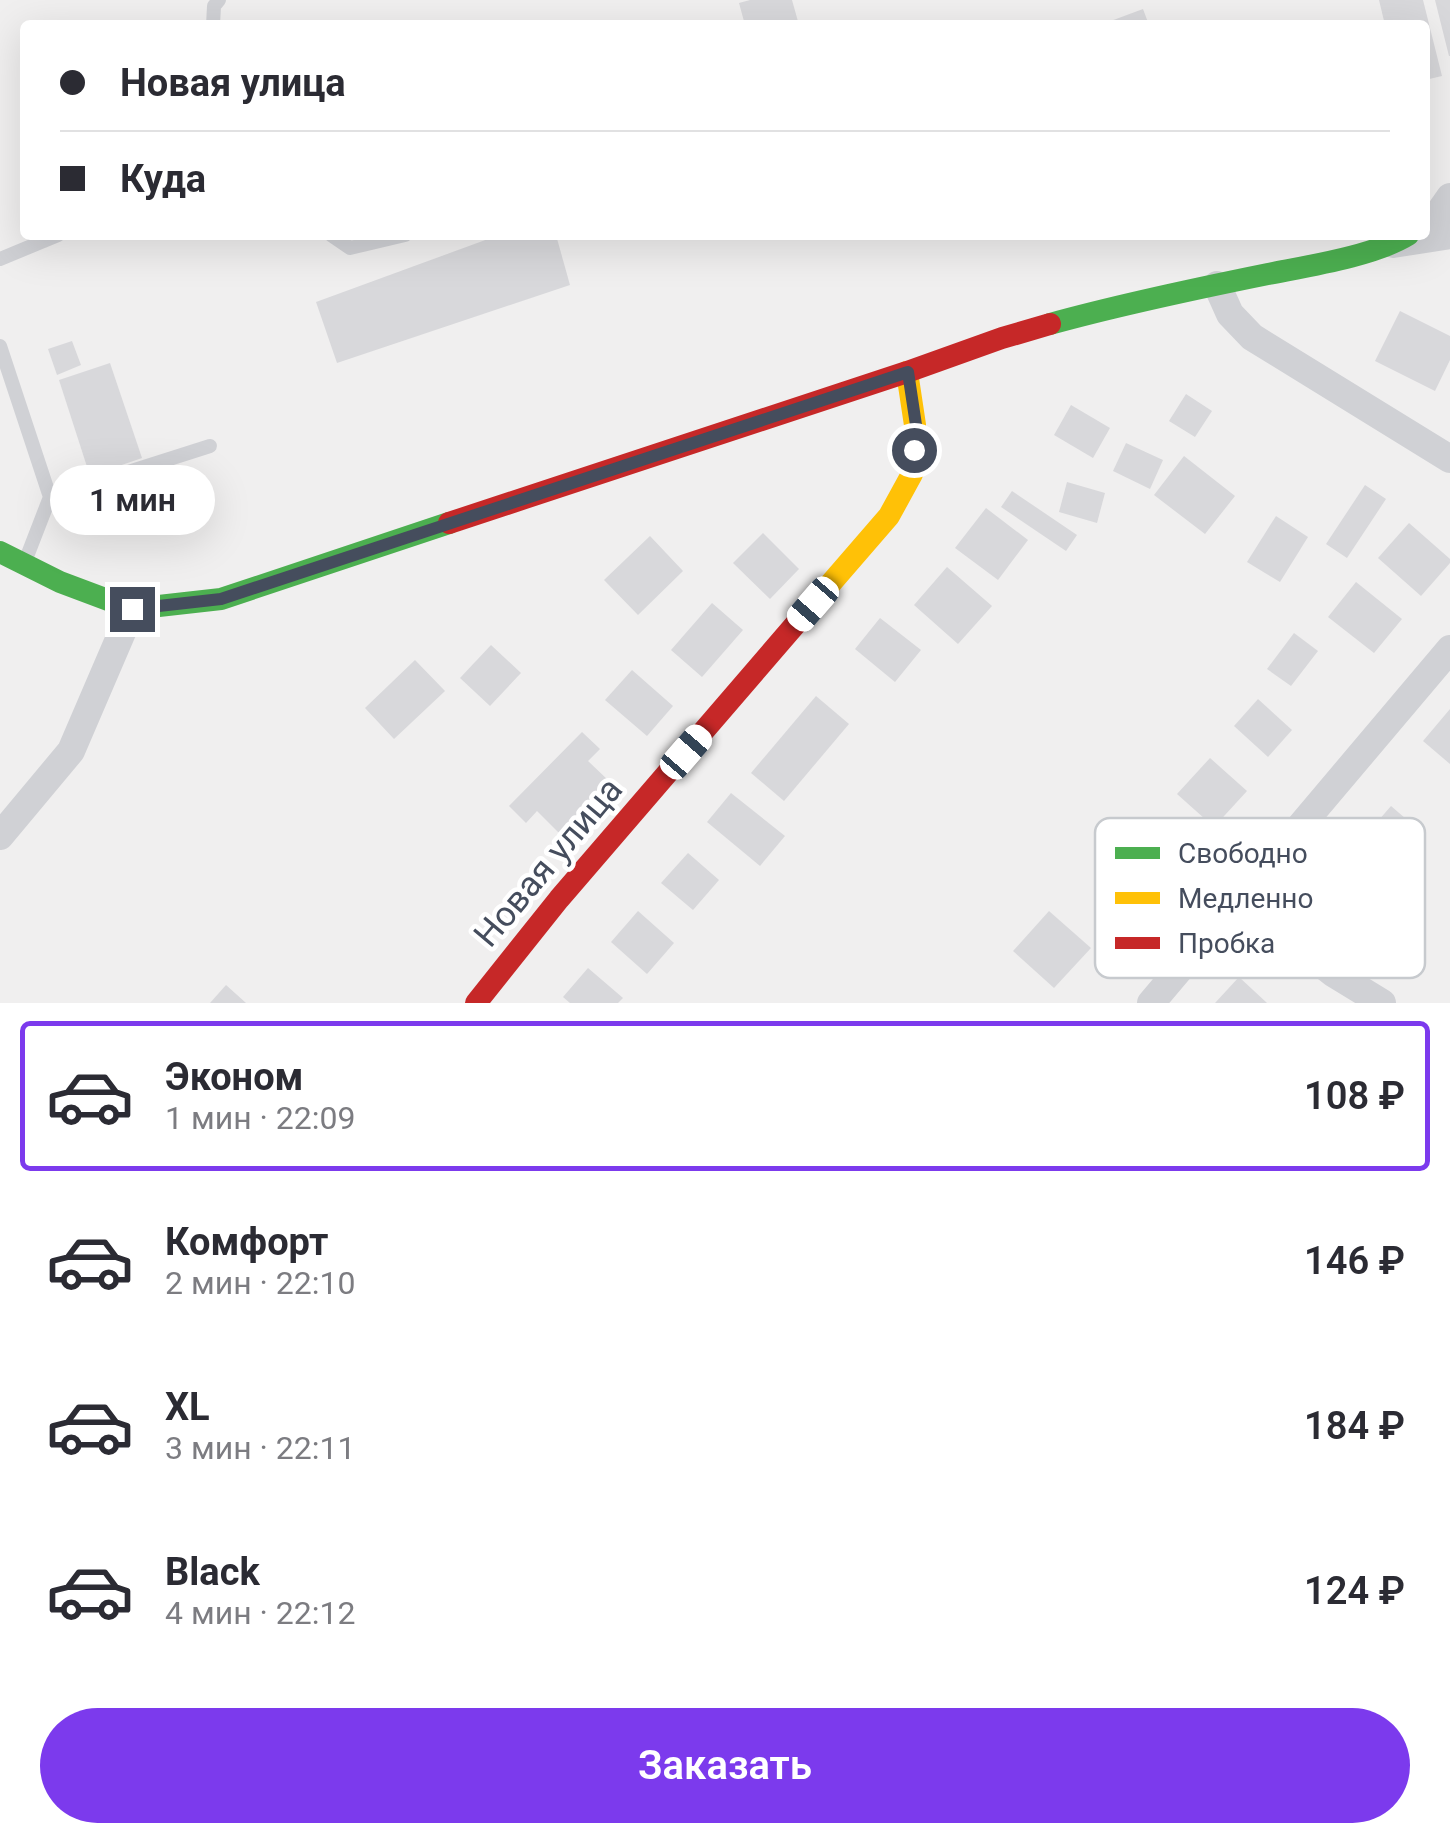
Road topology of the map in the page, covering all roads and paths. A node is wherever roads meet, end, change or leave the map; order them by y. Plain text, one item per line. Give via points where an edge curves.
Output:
1 (1450, 197) edge
2 (1430, 221) edge
3 (46, 240) edge
4 (338, 240) edge
5 (384, 240) edge
6 (1401, 240) edge
7 (0, 259) edge
8 (1218, 285) junction
9 (0, 346) edge
10 (908, 372) junction
11 (210, 446) dead end
12 (1450, 460) edge
13 (50, 496) junction
14 (0, 552) edge
15 (24, 564) junction
16 (132, 609) junction
17 (1450, 649) edge
18 (1307, 818) edge
19 (0, 836) edge
20 (1172, 978) edge
21 (1341, 978) edge
22 (476, 1003) edge
23 (1151, 1003) edge
24 (1382, 1003) edge

1 - 2 street
3 - 7 lane
4 - 5 lane via 350,248
6 - 8 street
8 - 10 street via 1117,305
8 - 12 street via 1230,314 1252,337
9 - 13 lane
10 - 16 street via 221,599
10 - 22 street, Новая улица via 916,425 912,474 888,516
11 - 13 lane
13 - 15 lane
14 - 15 street
15 - 16 street
16 - 19 street via 71,752
17 - 18 street
20 - 23 street
21 - 24 street

